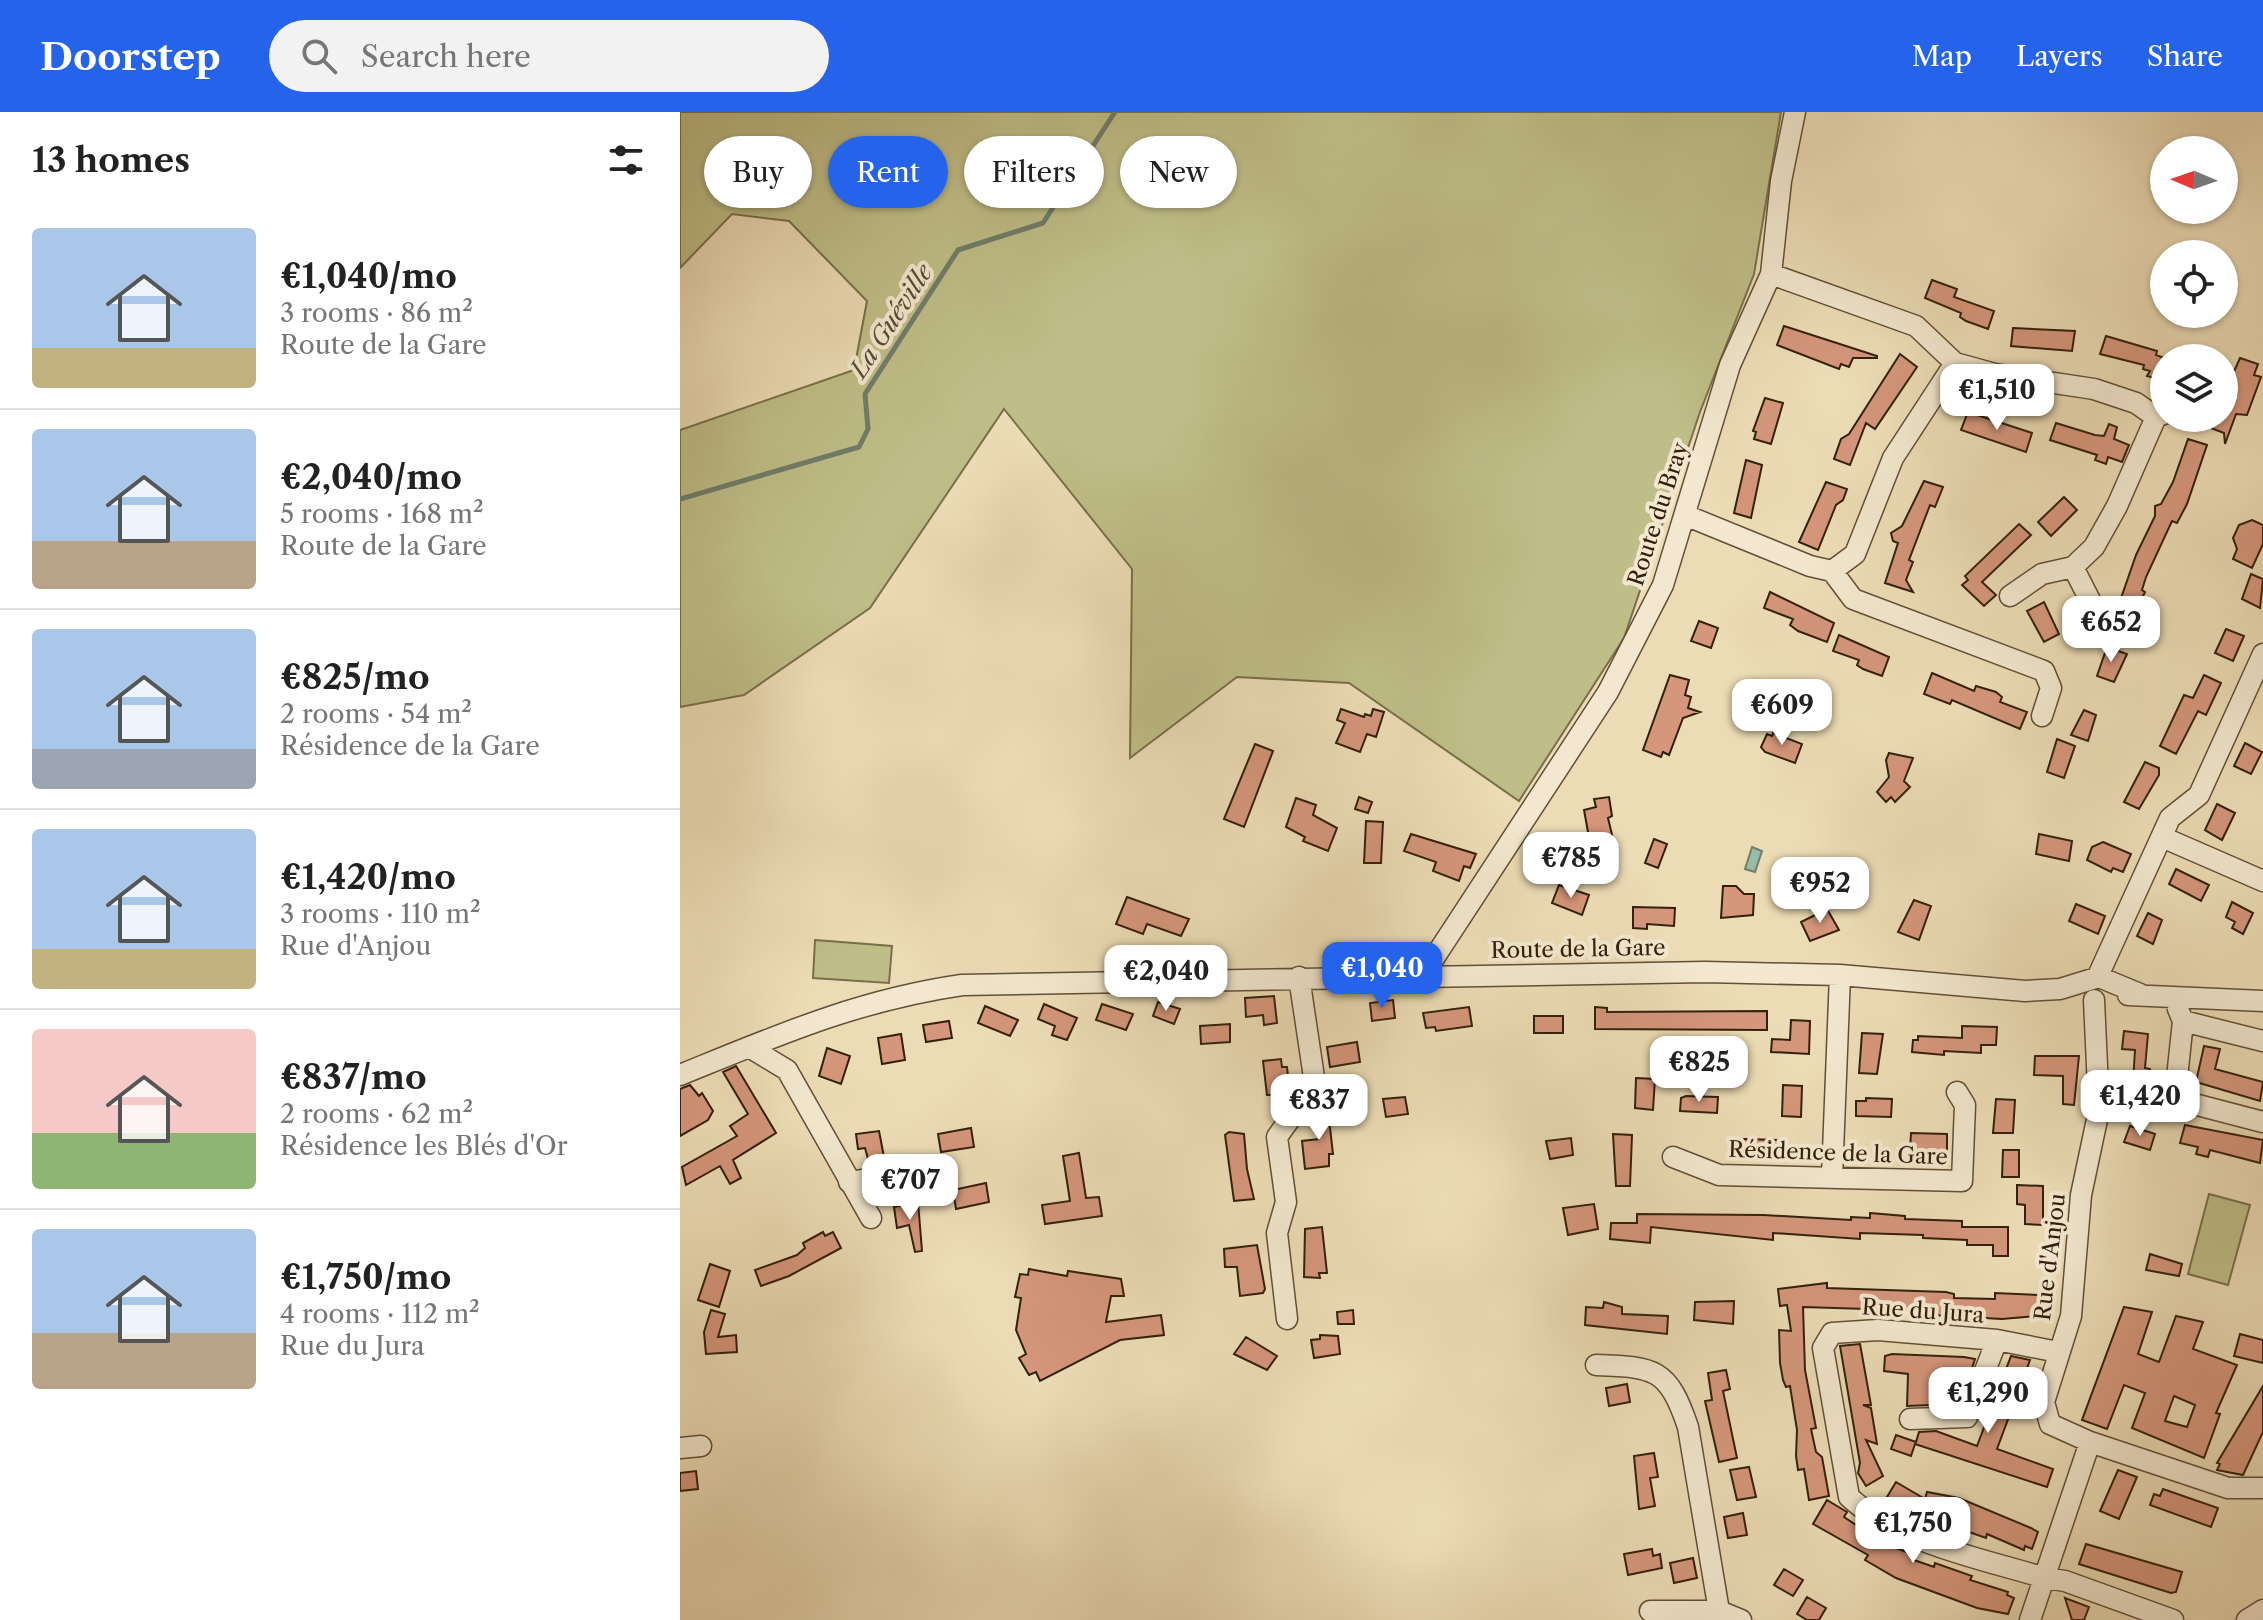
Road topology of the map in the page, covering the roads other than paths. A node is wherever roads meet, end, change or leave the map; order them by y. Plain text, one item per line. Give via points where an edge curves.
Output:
1 (1795, 112) edge
2 (1771, 274) junction
3 (1955, 363) junction
4 (2150, 410) edge
5 (2152, 432) edge
6 (1685, 515) junction
7 (2073, 567) junction
8 (1832, 571) junction
9 (2010, 596) dead end
10 (2096, 612) dead end
11 (2263, 654) edge
12 (2042, 716) dead end
13 (2162, 837) junction
14 (2263, 881) edge
15 (1423, 975) junction
16 (1840, 975) junction
17 (1299, 977) junction
18 (2100, 990) junction
19 (2174, 999) junction
20 (2263, 1001) edge
21 (2183, 1021) junction
22 (2263, 1041) edge
23 (749, 1047) junction
24 (680, 1075) edge
25 (1957, 1092) dead end
26 (2263, 1122) edge
27 (1673, 1157) dead end
28 (944, 1174) dead end
29 (1832, 1177) junction
30 (849, 1182) junction
31 (871, 1218) dead end
32 (1287, 1319) dead end
33 (1997, 1340) junction
34 (2058, 1352) junction
35 (1596, 1365) dead end
36 (1910, 1419) dead end
37 (2090, 1442) junction
38 (2263, 1488) edge
39 (2045, 1578) junction
40 (2263, 1610) edge
41 (1650, 1611) dead end
42 (1719, 1611) junction
43 (1741, 1620) edge
44 (2030, 1620) edge
45 (2173, 1620) edge
46 (2247, 1620) edge

1 - 2 street, Route du Bray
2 - 3 street via 1916,326
2 - 6 street, Route du Bray via 1730,365
3 - 4 street via 2094,389
3 - 8 street via 1893,458 1855,554
5 - 7 street via 2094,547
6 - 8 street
6 - 15 street, Route du Bray via 1663,585 1608,692
7 - 9 street via 2042,574
7 - 10 street
8 - 12 street via 1853,599 2044,671 2051,688
11 - 13 street via 2199,795 2174,812
13 - 14 street
13 - 18 street, Rue d'Anjou via 2108,955
15 - 16 street, Route de la Gare
15 - 17 street, Route de la Gare
16 - 18 street, Route de la Gare via 2024,991
16 - 29 street
17 - 23 street, Route de la Gare via 962,985 851,1007
17 - 32 street via 1315,1084 1277,1137 1286,1202 1277,1233
18 - 19 street
18 - 34 street, Rue d'Anjou via 2094,1056 2099,1110 2081,1195 2071,1316
19 - 20 street
19 - 21 street
21 - 22 street
21 - 26 street via 2176,1087 2180,1097
23 - 24 street, Route de la Gare
23 - 30 street via 787,1070
25 - 29 street, Résidence de la Gare via 1965,1105 1962,1181
27 - 29 street, Résidence de la Gare via 1719,1175
28 - 30 street via 930,1169
30 - 31 street
33 - 34 street, Rue du Jura
33 - 36 street via 1967,1417
33 - 39 street, Rue du Jura via 1848,1330 1826,1339 1823,1348 1849,1497 1913,1535
34 - 37 street, Rue d'Anjou via 2045,1392 2046,1419 2056,1429
35 - 42 street via 1646,1366 1660,1376 1681,1407
37 - 38 street via 2228,1488
37 - 39 street
39 - 44 street
39 - 45 street
40 - 46 street
41 - 42 street
42 - 43 street

